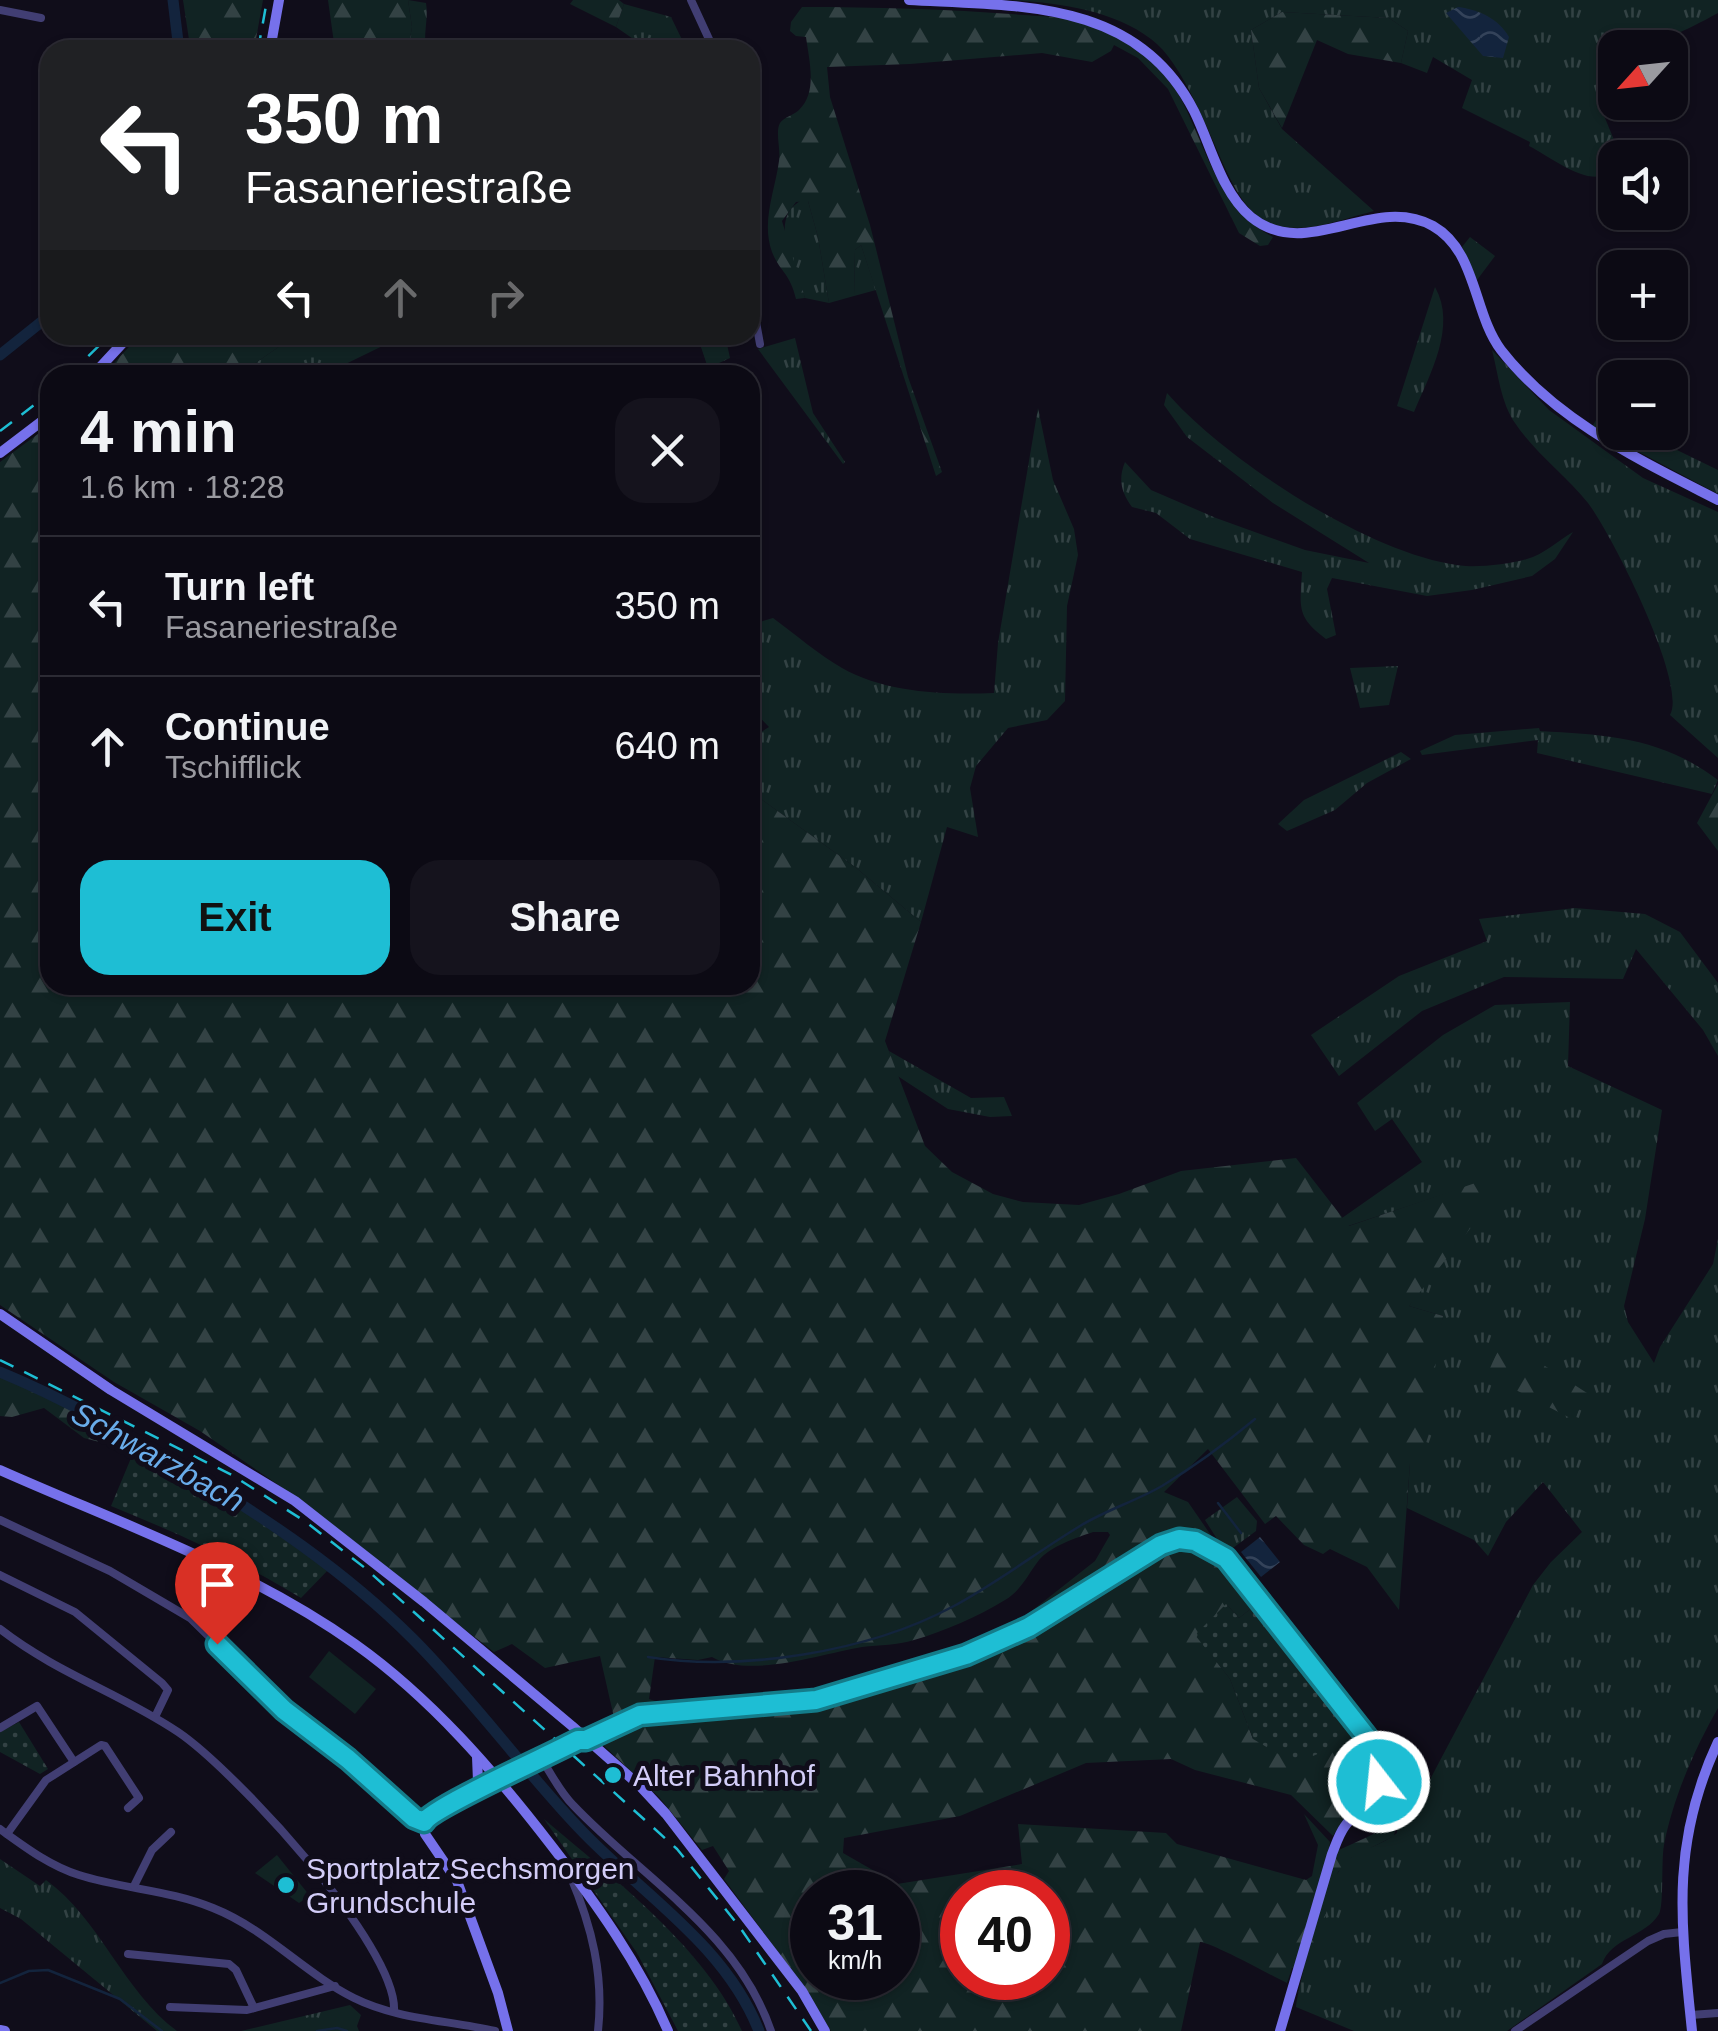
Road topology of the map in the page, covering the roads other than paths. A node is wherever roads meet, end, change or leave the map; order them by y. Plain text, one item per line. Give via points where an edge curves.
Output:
1 (279, 0) edge
2 (691, 0) edge
3 (909, 0) edge
4 (0, 10) edge
5 (41, 18) dead end
6 (272, 40) edge
7 (709, 40) edge
8 (121, 345) edge
9 (102, 365) edge
10 (40, 423) edge
11 (0, 453) edge
12 (1718, 500) edge
13 (0, 1314) edge
14 (0, 1470) edge
15 (0, 1520) edge
16 (0, 1576) edge
17 (0, 1630) edge
18 (155, 1717) junction
19 (0, 1728) edge
20 (584, 1739) junction
21 (1718, 1742) edge
22 (477, 1756) junction
23 (539, 1761) junction
24 (74, 1762) junction
25 (499, 1780) junction
26 (474, 1792) junction
27 (128, 1808) dead end
28 (424, 1822) junction
29 (4, 1832) edge
30 (171, 1832) dead end
31 (565, 1863) junction
32 (134, 1886) junction
33 (1682, 1932) junction
34 (128, 1954) dead end
35 (335, 1986) junction
36 (170, 2007) dead end
37 (254, 2008) junction
38 (394, 2011) junction
39 (1718, 2013) edge
40 (1690, 2015) junction
41 (495, 2031) edge
42 (508, 2031) edge
43 (598, 2031) edge
44 (668, 2031) edge
45 (771, 2031) edge
46 (824, 2031) edge
47 (1280, 2031) edge
48 (1515, 2031) edge
49 (1692, 2031) edge

1 - 6 street
2 - 7 street
3 - 12 street via 1064,10 1128,34 1174,76 1229,188 1256,220 1290,234 1389,214 1433,226 1460,253 1493,338 1527,378 1596,434
4 - 5 street
8 - 9 street
10 - 11 street
13 - 20 street via 295,1501
14 - 22 street via 220,1567 313,1616 416,1693
15 - 28 street via 110,1571 190,1618 284,1710
16 - 18 street via 75,1612 162,1683 168,1690
17 - 18 street via 51,1666
18 - 38 street via 236,1778 341,1903 374,1956
19 - 24 street via 37,1706
20 - 23 street
20 - 46 street via 640,1786 710,1869
20 - 47 street via 648,1714 800,1702 855,1690 1008,1638 1167,1542 1207,1546 1226,1558 1265,1605 1366,1736 1381,1767 1375,1790 1332,1854
21 - 33 street via 1688,1823
22 - 25 street
22 - 26 street
23 - 25 street
23 - 45 street via 574,1806 741,1967
24 - 27 street via 103,1744 138,1798
24 - 29 street via 46,1780
25 - 26 street
25 - 31 street
26 - 28 street
28 - 42 street via 457,1881
29 - 32 street via 56,1866
30 - 32 street via 152,1850
31 - 43 street via 593,1933
31 - 44 street via 633,1960
32 - 35 street via 235,1918
33 - 40 street
33 - 48 street via 1648,1941
34 - 37 street via 229,1964
35 - 37 street
35 - 38 street
36 - 37 street
38 - 41 street
39 - 40 street
40 - 49 street

